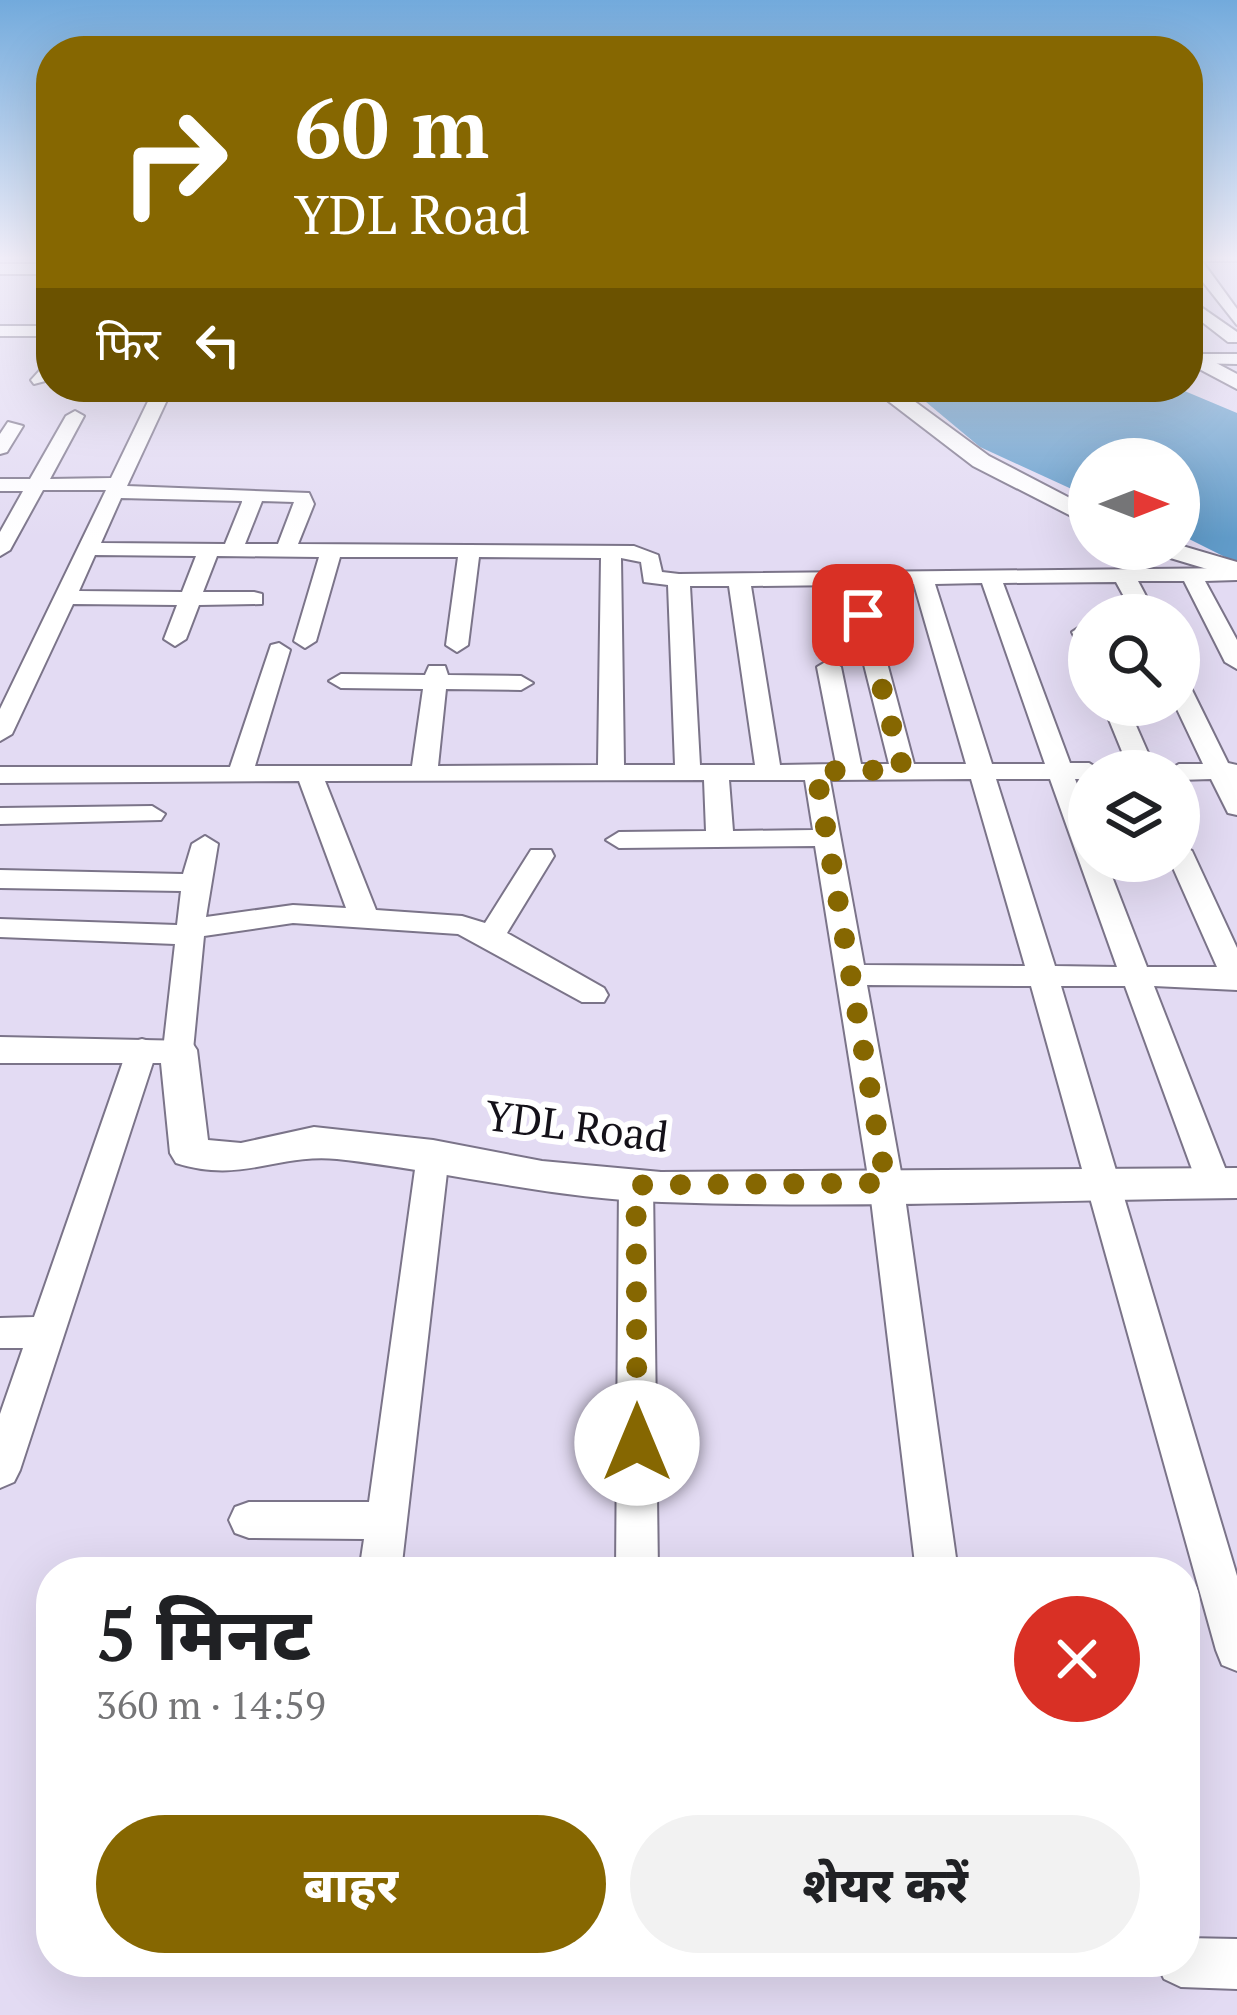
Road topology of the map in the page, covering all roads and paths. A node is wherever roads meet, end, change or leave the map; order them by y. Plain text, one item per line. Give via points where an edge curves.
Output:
1 (1203, 352) edge
2 (1237, 358) edge
3 (1203, 359) edge
4 (1237, 383) edge
5 (156, 402) edge
6 (900, 402) edge
7 (75, 416) dead end
8 (14, 426) dead end
9 (0, 448) edge
10 (0, 485) edge
11 (38, 485) junction
12 (116, 488) junction
13 (244, 494) junction
14 (1068, 507) edge
15 (86, 549) junction
16 (0, 550) edge
17 (208, 550) junction
18 (232, 551) junction
19 (285, 551) junction
20 (331, 551) junction
21 (611, 551) junction
22 (469, 552) junction
23 (1200, 560) edge
24 (1237, 572) edge
25 (1124, 576) junction
26 (1192, 576) junction
27 (853, 577) junction
28 (923, 578) junction
29 (991, 578) junction
30 (740, 579) junction
31 (679, 580) junction
32 (1134, 594) edge
33 (64, 597) junction
34 (190, 599) junction
35 (254, 599) dead end
36 (175, 639) dead end
37 (305, 640) dead end
38 (458, 645) dead end
39 (279, 650) dead end
40 (1237, 662) edge
41 (829, 667) dead end
42 (436, 676) junction
43 (340, 681) dead end
44 (521, 683) dead end
45 (9, 698) edge
46 (1200, 724) edge
47 (0, 734) edge
48 (903, 770) junction
49 (983, 770) junction
50 (833, 771) junction
51 (1058, 771) junction
52 (1068, 771) edge
53 (1227, 771) edge
54 (769, 772) junction
55 (702, 773) junction
56 (308, 774) junction
57 (424, 774) junction
58 (611, 774) junction
59 (240, 775) junction
60 (0, 776) edge
61 (1068, 797) edge
62 (1237, 807) edge
63 (152, 814) dead end
64 (0, 816) edge
65 (827, 838) junction
66 (720, 839) junction
67 (620, 840) dead end
68 (205, 844) dead end
69 (541, 856) dead end
70 (0, 880) edge
71 (1100, 882) edge
72 (1193, 882) edge
73 (195, 883) junction
74 (369, 919) junction
75 (0, 928) edge
76 (189, 932) junction
77 (490, 936) junction
78 (850, 976) junction
79 (1045, 977) junction
80 (1136, 977) junction
81 (1236, 978) edge
82 (593, 995) dead end
83 (160, 1050) junction
84 (0, 1051) edge
85 (433, 1155) junction
86 (886, 1183) junction
87 (1226, 1183) edge
88 (636, 1185) junction
89 (1106, 1185) junction
90 (46, 1332) junction
91 (0, 1333) edge
92 (0, 1470) edge
93 (249, 1520) dead end
94 (387, 1521) junction
95 (382, 1557) edge
96 (637, 1557) edge
97 (935, 1557) edge
98 (1237, 1650) edge
99 (1200, 1963) edge
100 (1237, 1964) edge

1 - 2 street
3 - 4 street
5 - 12 street
6 - 14 street via 981,461
7 - 11 street
8 - 9 street
10 - 11 street
11 - 12 street
11 - 16 street
12 - 13 street
12 - 15 street
13 - 18 street via 252,502
13 - 19 street via 302,497
15 - 17 street
15 - 33 street
17 - 18 street
17 - 34 street
18 - 19 street
19 - 20 street
20 - 22 street
20 - 37 street
21 - 22 street
21 - 31 street via 645,554 652,577
21 - 58 street
22 - 38 street
23 - 24 street
24 - 26 street
25 - 26 street
25 - 29 street
25 - 32 street
26 - 40 street
27 - 28 street
27 - 30 street
27 - 48 street
28 - 29 street
28 - 49 street
29 - 51 street
30 - 31 street
30 - 54 street
31 - 55 street
33 - 34 street
33 - 45 street
34 - 35 street
34 - 36 street
39 - 59 street
41 - 50 street
42 - 43 street
42 - 44 street
42 - 57 street
45 - 47 street
46 - 53 street
48 - 49 street
48 - 50 street
49 - 51 street
49 - 79 street
50 - 54 street
50 - 65 street
51 - 52 street
51 - 61 street
53 - 62 street
54 - 55 street
55 - 58 street
55 - 66 street
56 - 57 street
56 - 59 street
56 - 74 street
57 - 58 street
59 - 60 street
63 - 64 street
65 - 66 street
65 - 78 street
66 - 67 street
68 - 73 street
69 - 77 street
70 - 73 street
71 - 80 street
72 - 81 street
73 - 76 street
74 - 76 street via 293,914
74 - 77 street via 462,925
75 - 76 street
76 - 83 street
77 - 82 street
78 - 79 street
78 - 86 street
79 - 80 street
79 - 89 street
80 - 81 street
80 - 87 street
83 - 84 street
83 - 85 street, YDL Road via 190,1153 242,1158 314,1142
83 - 90 street
85 - 88 street, YDL Road
85 - 94 street
86 - 88 street, YDL Road
86 - 89 street, YDL Road
86 - 97 street
87 - 89 street, YDL Road
88 - 96 street
89 - 98 street
90 - 91 street
90 - 92 street
93 - 94 street
94 - 95 street
99 - 100 street

